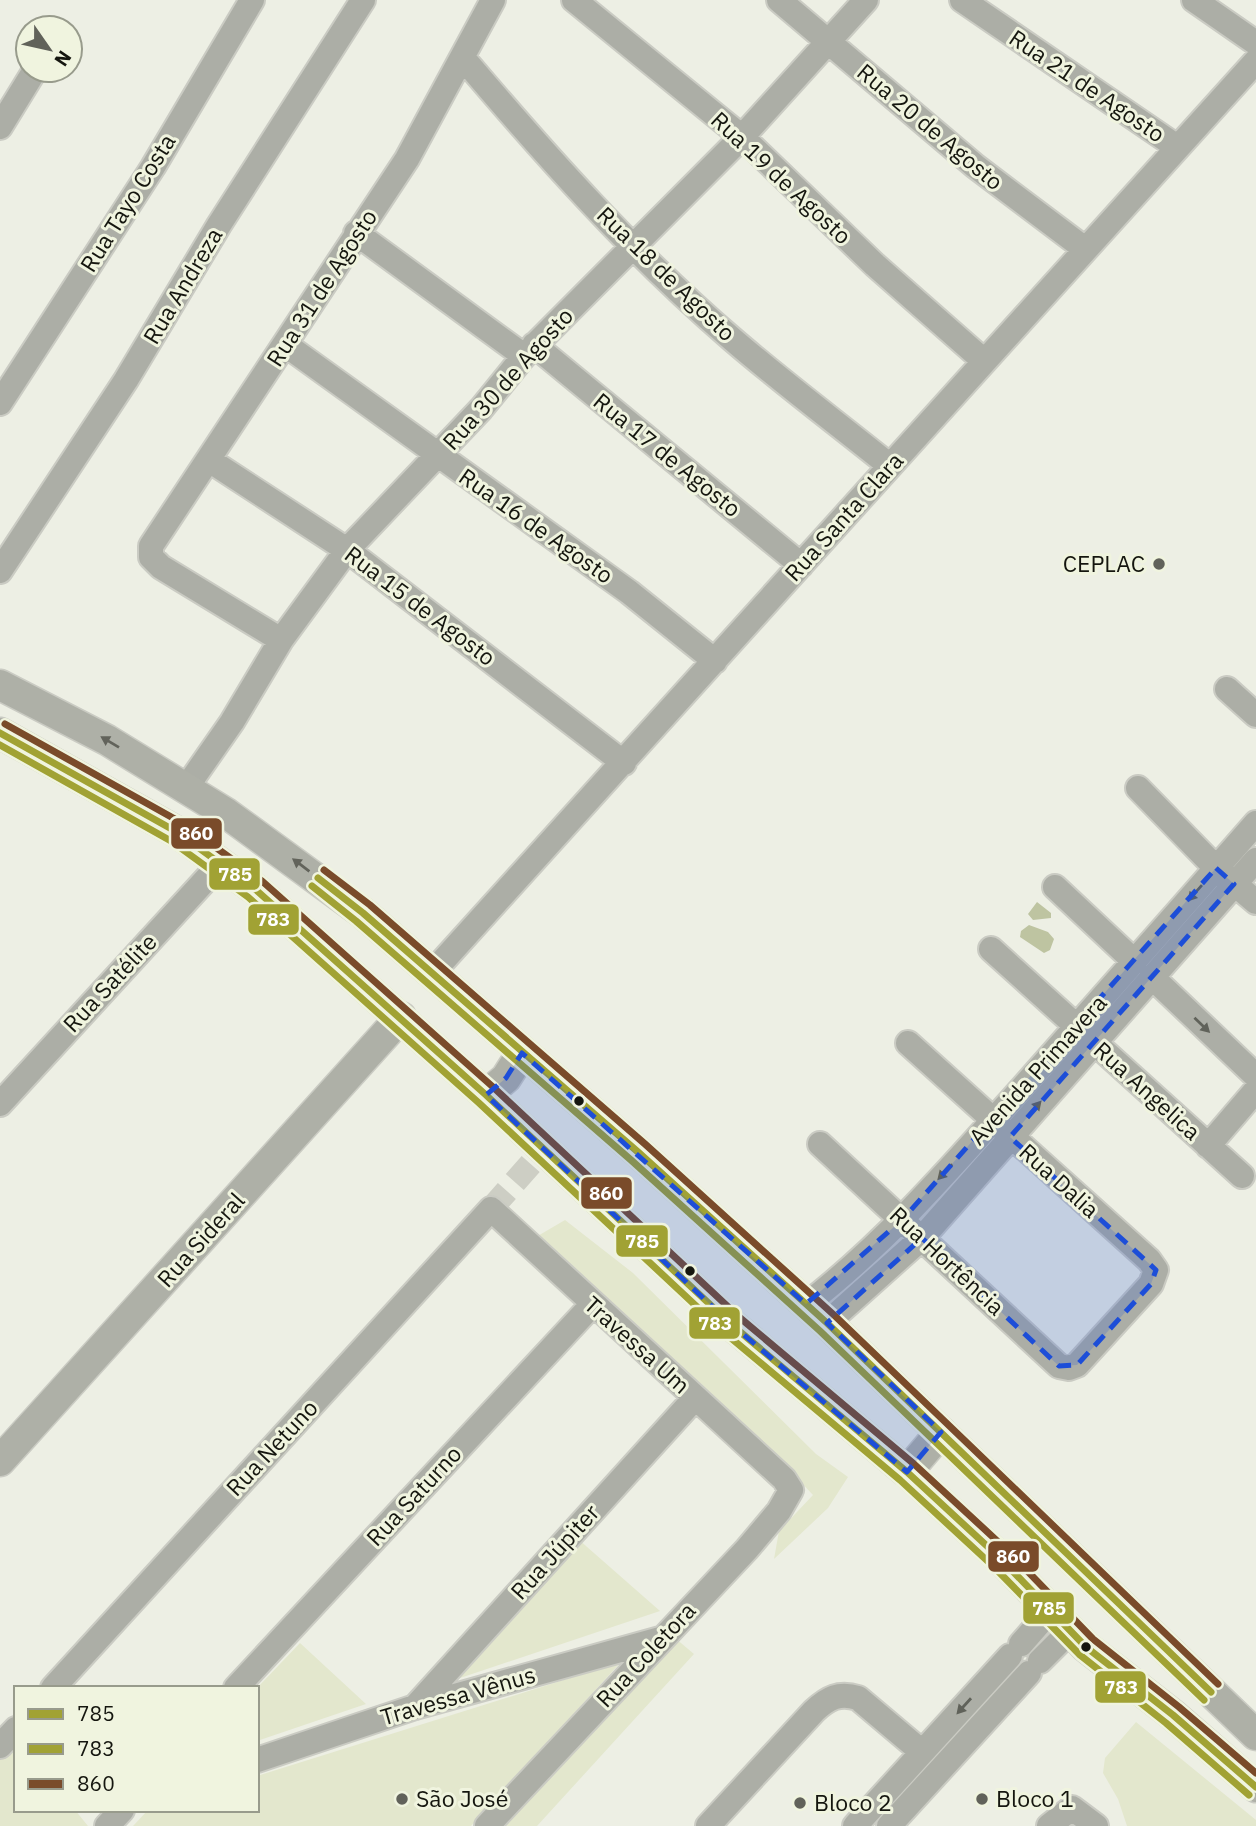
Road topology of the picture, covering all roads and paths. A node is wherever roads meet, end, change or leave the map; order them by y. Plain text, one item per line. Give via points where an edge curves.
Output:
1 (252, 0) edge
2 (363, 0) edge
3 (493, 0) edge
4 (574, 0) edge
5 (779, 0) edge
6 (866, 0) edge
7 (962, 0) edge
8 (1194, 0) edge
9 (830, 43) junction
10 (1256, 43) edge
11 (463, 58) junction
12 (1256, 61) edge
13 (27, 84) edge
14 (0, 127) edge
15 (742, 137) junction
16 (1177, 148) junction
17 (356, 233) junction
18 (635, 245) junction
19 (1085, 249) junction
20 (286, 345) junction
21 (529, 350) junction
22 (984, 361) junction
23 (0, 403) edge
24 (438, 456) junction
25 (209, 460) junction
26 (890, 466) junction
27 (348, 550) junction
28 (801, 565) junction
29 (0, 571) edge
30 (281, 640) junction
31 (715, 661) junction
32 (0, 685) edge
33 (1227, 689) dead end
34 (1256, 715) edge
35 (0, 733) edge
36 (624, 763) junction
37 (186, 788) junction
38 (1138, 788) dead end
39 (1256, 823) edge
40 (1256, 860) edge
41 (221, 863) junction
42 (1225, 876) junction
43 (1055, 887) dead end
44 (1256, 902) edge
45 (991, 948) dead end
46 (1144, 970) junction
47 (432, 973) junction
48 (401, 1017) junction
49 (1085, 1035) junction
50 (908, 1043) dead end
51 (522, 1054) junction
52 (1256, 1076) edge
53 (1256, 1090) edge
54 (486, 1095) junction
55 (0, 1104) edge
56 (1001, 1129) junction
57 (820, 1144) dead end
58 (1208, 1146) junction
59 (1242, 1176) dead end
60 (491, 1209) joint
61 (902, 1220) junction
62 (922, 1238) junction
63 (592, 1305) junction
64 (817, 1313) junction
65 (1077, 1365) joint
66 (695, 1398) junction
67 (941, 1432) junction
68 (0, 1461) edge
69 (907, 1472) junction
70 (784, 1479) joint
71 (1060, 1621) junction
72 (661, 1639) junction
73 (1010, 1656) junction
74 (1028, 1674) junction
75 (55, 1686) edge
76 (238, 1686) edge
77 (415, 1707) junction
78 (14, 1731) edge
79 (1256, 1735) edge
80 (0, 1746) edge
81 (922, 1752) junction
82 (259, 1759) edge
83 (1256, 1787) edge
84 (94, 1812) edge
85 (120, 1812) edge
86 (107, 1826) edge
87 (487, 1826) edge
88 (708, 1826) edge
89 (855, 1826) edge
90 (888, 1826) edge
91 (1049, 1826) edge
92 (1096, 1826) edge

1 - 23 street, Rua Tayo Costa via 153,167
2 - 29 street, Rua Andreza via 126,380
3 - 11 street, Rua 31 de Agosto
4 - 15 street, Rua 19 de Agosto
5 - 9 street, Rua 20 de Agosto
6 - 9 street, Rua 30 de Agosto
7 - 16 street, Rua 21 de Agosto
8 - 10 street
9 - 15 street, Rua 30 de Agosto
9 - 19 street, Rua 20 de Agosto via 975,166
11 - 17 street, Rua 31 de Agosto via 407,159
11 - 18 street, Rua 18 de Agosto via 538,145
12 - 16 street, Rua Santa Clara
13 - 14 street
15 - 18 street, Rua 30 de Agosto
15 - 22 street, Rua 19 de Agosto via 875,265
16 - 19 street, Rua Santa Clara
17 - 20 street, Rua 31 de Agosto
17 - 21 street, Rua 17 de Agosto
18 - 21 street, Rua 30 de Agosto
18 - 26 street, Rua 18 de Agosto via 733,340
19 - 22 street, Rua Santa Clara
20 - 24 street, Rua 16 de Agosto
20 - 25 street, Rua 31 de Agosto
21 - 24 street, Rua 30 de Agosto
21 - 28 street, Rua 17 de Agosto
22 - 26 street, Rua Santa Clara
24 - 27 street, Rua 30 de Agosto
24 - 31 street, Rua 16 de Agosto via 629,592
25 - 27 street, Rua 15 de Agosto
25 - 30 street, Rua 31 de Agosto via 151,546 151,557
26 - 28 street, Rua Santa Clara
27 - 30 street, Rua 30 de Agosto
27 - 36 street, Rua 15 de Agosto
28 - 31 street, Rua Santa Clara
30 - 37 street, Rua 30 de Agosto
31 - 36 street, Rua Santa Clara
37 -> 32 main road via 60,713
33 - 34 street
35 - 41 main road via 160,822
36 - 47 street, Rua Santa Clara
47 -> 37 main road via 294,859
38 - 42 street
39 - 42 street, Avenida Primavera
40 - 42 street, Avenida Primavera
41 - 48 main road
41 - 55 street, Rua Satélite
42 - 44 street
42 - 46 street, Avenida Primavera
43 - 46 street
45 - 49 street, Rua Angelica
46 - 49 street, Avenida Primavera
46 -> 52 street
47 - 51 main road
48 - 54 main road
48 - 68 main road, Rua Sideral
49 - 56 street, Avenida Primavera
49 - 58 street, Rua Angelica
50 - 56 street, Rua Dalia
51 - 54 main road via 506,1078
51 - 64 main road
53 - 58 street
54 - 69 main road via 732,1325
56 -> 61 street, Avenida Primavera
56 - 62 street, Avenida Primavera
56 - 65 street, Rua Dalia via 1156,1270 1151,1284
57 - 61 street, Rua Hortência
58 - 59 street, Rua Angelica
60 - 63 street, Travessa Um
60 - 75 street, Rua Netuno
61 - 62 street, Rua Hortência
61 - 64 street, Avenida Primavera via 853,1268
62 - 64 street, Avenida Primavera
62 - 65 street, Rua Hortência via 1059,1366
63 - 66 street, Travessa Um
63 - 76 street, Rua Saturno
64 - 67 main road
66 - 70 street, Travessa Um
66 - 77 street, Rua Júpiter
67 - 69 main road
67 - 79 main road
69 - 71 main road
70 - 72 street, Rua Coletora via 791,1490 779,1511
71 - 73 street
71 - 74 street
71 - 83 main road
72 - 77 street, Travessa Vênus
72 - 87 street, Rua Coletora
73 - 74 street via 999,1678
73 -> 81 street
74 - 90 street
77 - 82 street, Travessa Vênus
78 - 80 street
81 - 88 street via 858,1698 835,1696 814,1712
81 - 89 street
84 - 86 street
85 - 86 street
91 - 92 street via 1072,1808

